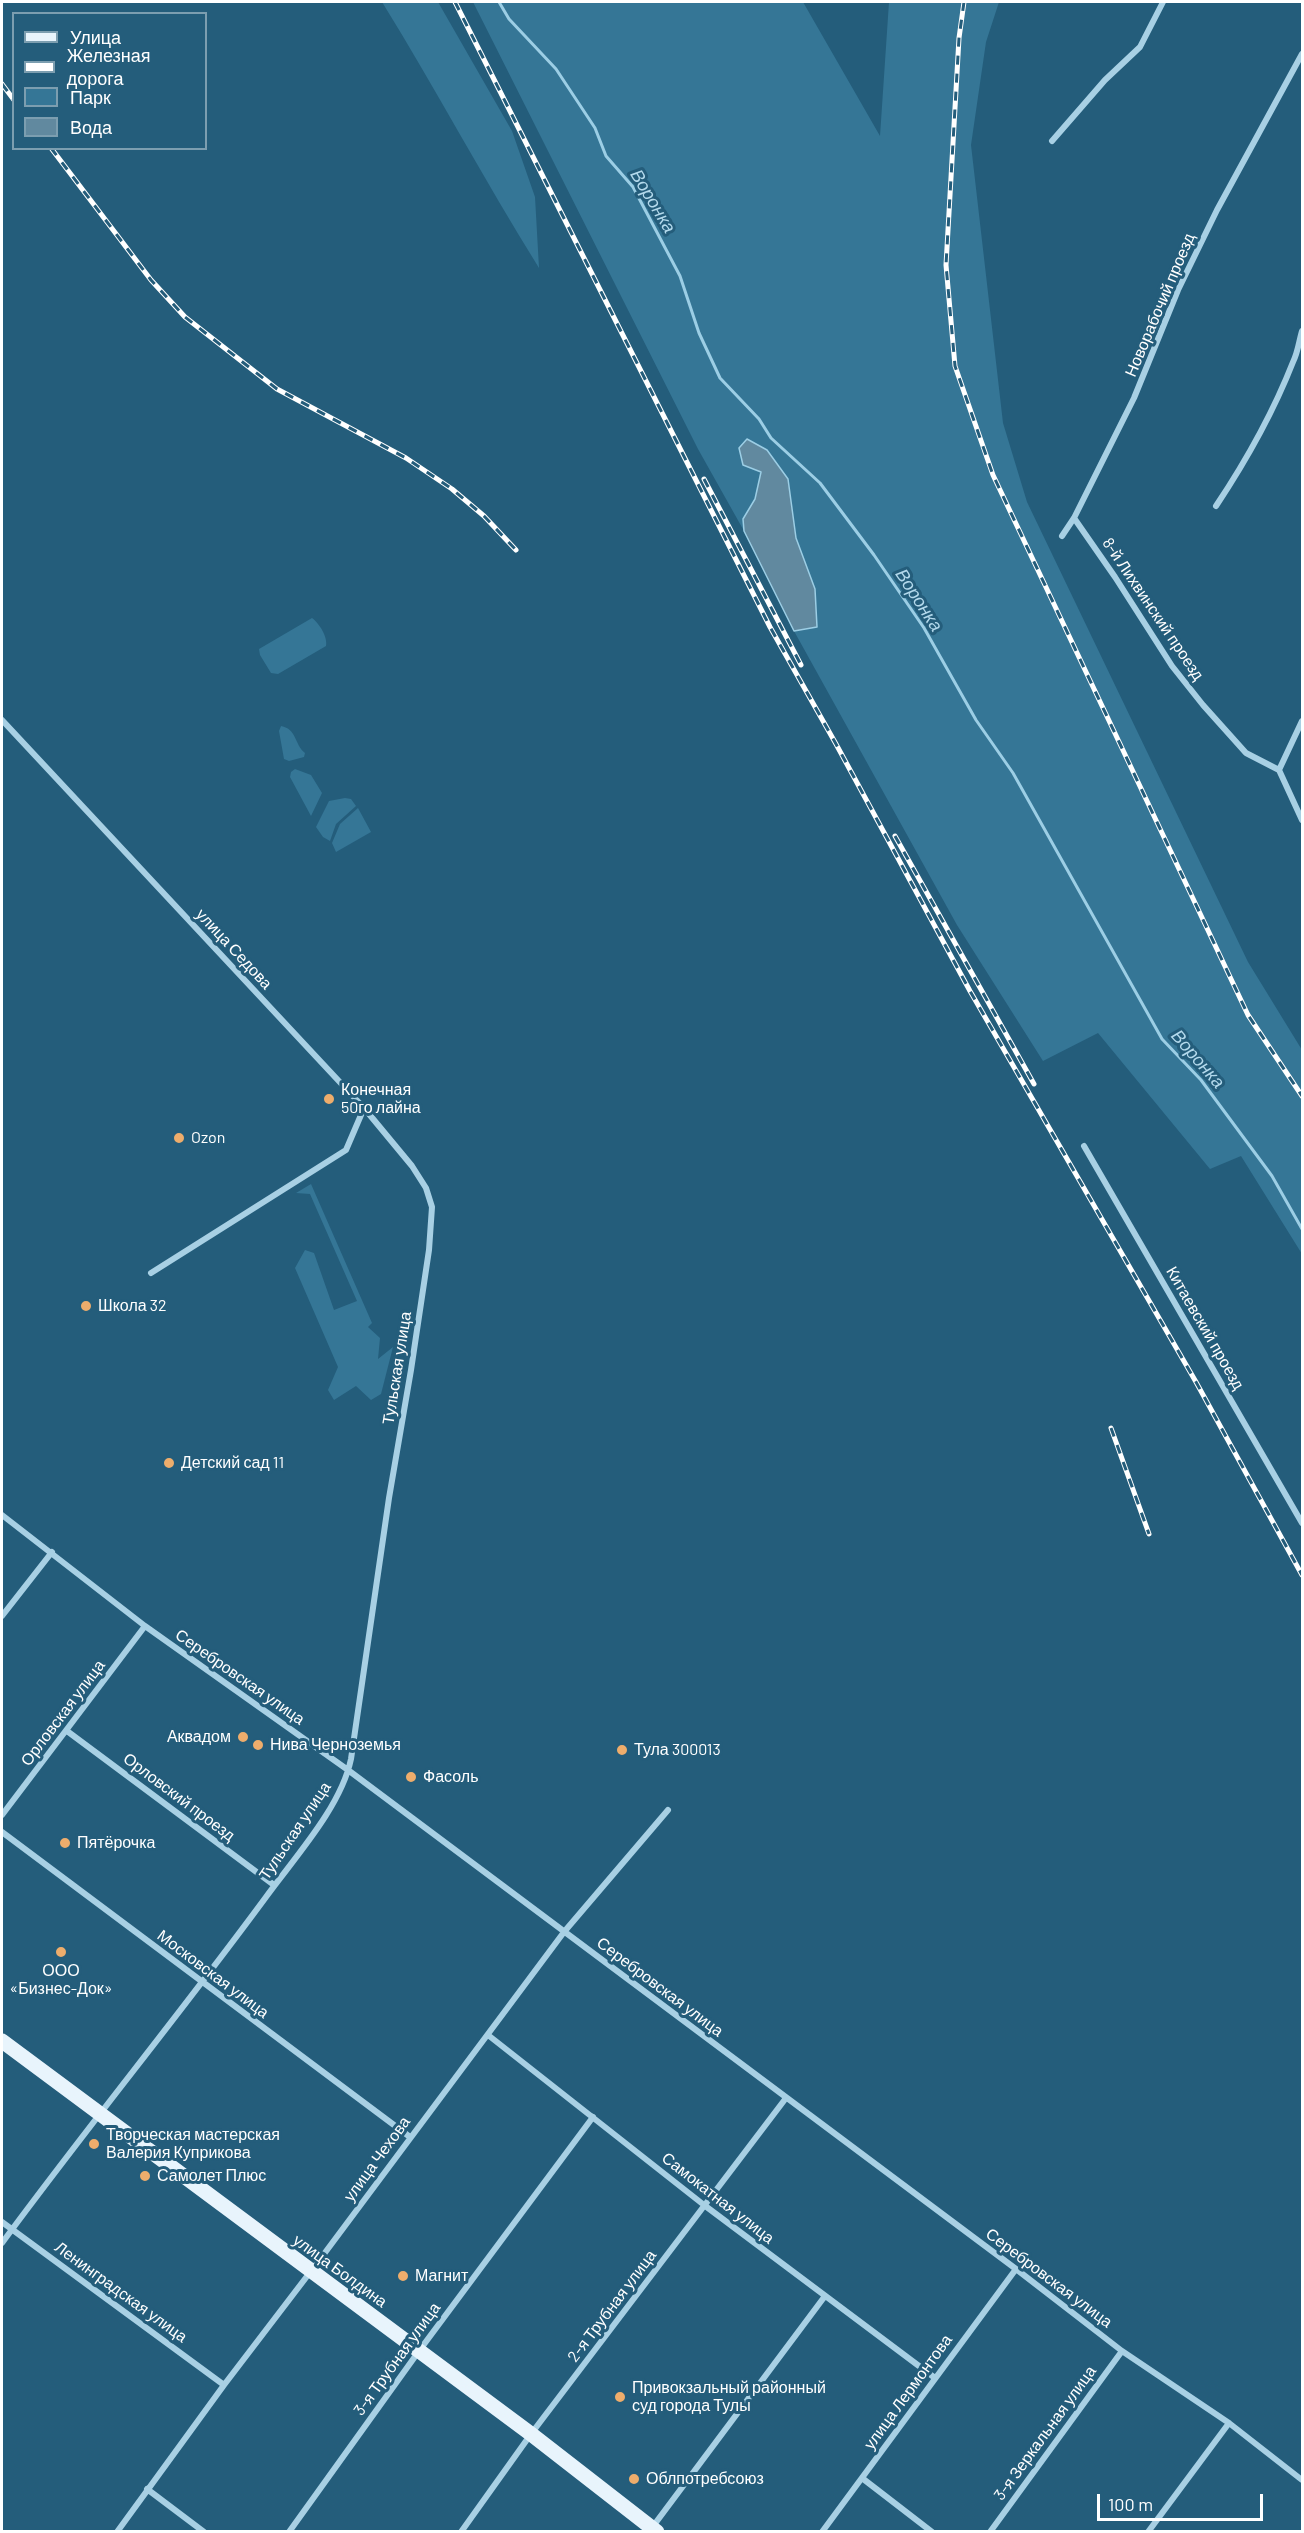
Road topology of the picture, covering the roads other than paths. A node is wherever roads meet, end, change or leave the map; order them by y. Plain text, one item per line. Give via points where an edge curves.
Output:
1 (1163, 2) edge
2 (1302, 54) edge
3 (1052, 141) dead end
4 (1302, 331) edge
5 (1294, 360) junction
6 (1302, 363) edge
7 (1216, 506) dead end
8 (1074, 518) junction
9 (1062, 536) dead end
10 (2, 720) edge
11 (1302, 721) edge
12 (1279, 770) junction
13 (1302, 820) edge
14 (364, 1108) junction
15 (1084, 1146) dead end
16 (432, 1207) joint
17 (151, 1273) dead end
18 (2, 1515) edge
19 (1302, 1523) edge
20 (52, 1552) junction
21 (2, 1616) edge
22 (145, 1626) junction
23 (66, 1731) junction
24 (348, 1770) junction
25 (668, 1810) dead end
26 (2, 1815) edge
27 (2, 1832) edge
28 (274, 1885) junction
29 (564, 1932) junction
30 (203, 1983) junction
31 (488, 2035) junction
32 (2, 2041) edge
33 (786, 2098) junction
34 (99, 2114) junction
35 (593, 2117) junction
36 (410, 2137) junction
37 (704, 2205) junction
38 (2, 2222) edge
39 (12, 2229) junction
40 (2, 2243) edge
41 (1016, 2269) junction
42 (310, 2272) junction
43 (825, 2296) junction
44 (419, 2351) junction
45 (1122, 2351) junction
46 (935, 2378) junction
47 (224, 2385) junction
48 (1229, 2423) junction
49 (531, 2434) junction
50 (862, 2478) junction
51 (1302, 2480) edge
52 (147, 2490) junction
53 (653, 2530) edge
54 (117, 2532) edge
55 (204, 2532) edge
56 (290, 2532) edge
57 (461, 2532) edge
58 (822, 2532) edge
59 (932, 2532) edge
60 (990, 2532) edge
61 (1148, 2532) edge

1 - 3 street via 1140,47
2 - 8 street, Новорабочий проезд via 1217,210 1134,398
4 - 5 street
5 - 6 street
5 - 7 street via 1248,456
8 - 9 street, Новорабочий проезд
8 - 12 street, 8-й Лихвинский проезд via 1172,666 1203,705 1246,753
10 - 14 street, улица Седова
11 - 12 street
12 - 13 street
14 - 16 street, улица Седова via 412,1166
14 - 17 street via 346,1150
15 - 19 street, Китаевский проезд
16 - 24 street, Тульская улица via 429,1250
18 - 20 street, Серебровская улица
20 - 21 street
20 - 22 street, Серебровская улица
22 - 23 street, Орловская улица
22 - 24 street, Серебровская улица
23 - 26 street, Орловская улица
23 - 28 street, Орловский проезд
24 - 28 street, Тульская улица via 321,1821
24 - 29 street, Серебровская улица
25 - 29 street, улица Чехова
27 - 30 street, Московская улица
28 - 30 street, Тульская улица
29 - 31 street, улица Чехова
29 - 33 street, Серебровская улица
30 - 34 street, Тульская улица
30 - 36 street, Московская улица
31 - 35 street, Самокатная улица
31 - 36 street, улица Чехова
32 - 34 main road, улица Болдина
33 - 37 street, 2-я Трубная улица
33 - 41 street, Серебровская улица
34 - 39 street, Тульская улица
34 - 42 main road, улица Болдина
35 - 37 street, Самокатная улица
35 - 44 street, 3-я Трубная улица
36 - 42 street, улица Чехова
37 - 43 street, Самокатная улица
37 - 49 street, 2-я Трубная улица
38 - 39 street, Ленинградская улица
39 - 40 street, Тульская улица
39 - 47 street, Ленинградская улица
41 - 45 street, Серебровская улица
41 - 46 street, улица Лермонтова
42 - 44 main road, улица Болдина
42 - 47 street, улица Чехова
43 - 46 street, Самокатная улица
43 - 53 street
44 - 49 main road, улица Болдина
44 - 56 street, 3-я Трубная улица
45 - 48 street, Серебровская улица
45 - 60 street, 3-я Зеркальная улица
46 - 50 street, улица Лермонтова
47 - 52 street, улица Чехова
48 - 51 street, Серебровская улица
48 - 61 street
49 - 53 main road, улица Болдина
49 - 57 street, 2-я Трубная улица
50 - 58 street, улица Лермонтова
50 - 59 street
52 - 54 street, улица Чехова
52 - 55 street

